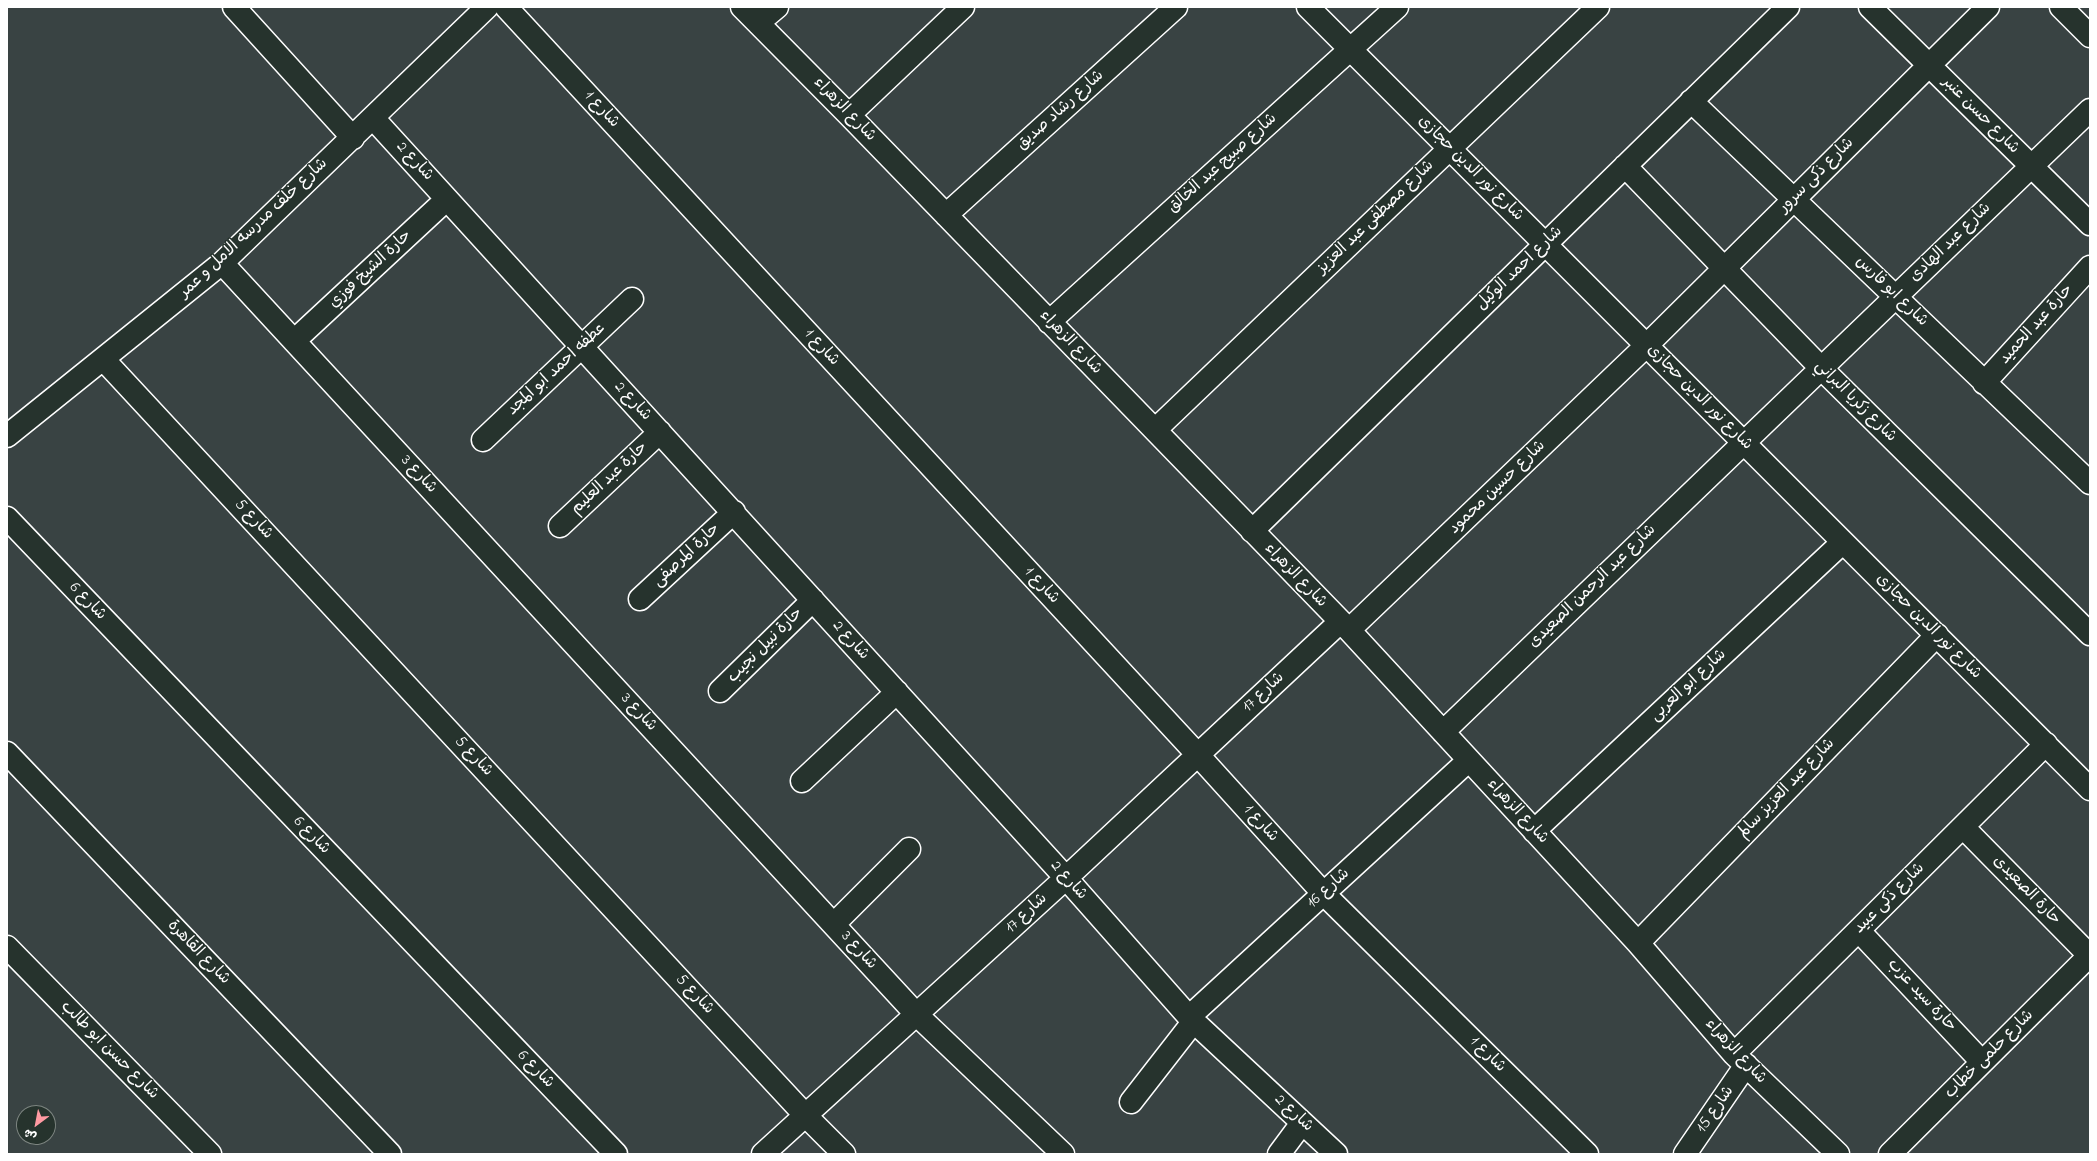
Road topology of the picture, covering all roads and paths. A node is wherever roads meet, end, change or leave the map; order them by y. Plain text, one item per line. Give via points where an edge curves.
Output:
1 (234, 7) edge
2 (487, 7) edge
3 (506, 7) edge
4 (742, 7) edge
5 (777, 7) edge
6 (963, 7) edge
7 (1176, 7) edge
8 (1308, 7) edge
9 (1397, 7) edge
10 (1598, 7) edge
11 (1788, 7) edge
12 (1870, 7) edge
13 (1988, 7) edge
14 (2061, 7) edge
15 (758, 23) junction
16 (2090, 36) edge
17 (1351, 49) junction
18 (1929, 65) junction
19 (1691, 101) junction
20 (2090, 110) edge
21 (849, 115) junction
22 (373, 118) junction
23 (353, 138) junction
24 (1450, 148) junction
25 (1625, 166) junction
26 (2031, 166) junction
27 (447, 199) junction
28 (1793, 199) junction
29 (946, 215) junction
30 (2090, 224) edge
31 (1545, 244) junction
32 (222, 263) junction
33 (2090, 267) edge
34 (1724, 268) junction
35 (1895, 297) junction
36 (632, 299) dead end
37 (1049, 322) junction
38 (294, 341) junction
39 (1647, 345) junction
40 (582, 347) junction
41 (104, 360) junction
42 (1821, 368) junction
43 (1984, 383) junction
44 (1155, 430) junction
45 (660, 432) junction
46 (7, 436) edge
47 (483, 440) dead end
48 (1743, 442) junction
49 (2088, 478) edge
50 (734, 512) junction
51 (7, 518) edge
52 (560, 526) dead end
53 (1252, 531) junction
54 (1843, 542) junction
55 (640, 599) dead end
56 (813, 600) junction
57 (1344, 626) junction
58 (2090, 634) edge
59 (1937, 635) junction
60 (720, 692) dead end
61 (896, 692) junction
62 (1443, 732) junction
63 (2046, 744) junction
64 (7, 753) edge
65 (1198, 755) junction
66 (1469, 760) junction
67 (802, 781) dead end
68 (2090, 789) edge
69 (1963, 827) junction
70 (1534, 831) junction
71 (909, 849) dead end
72 (1066, 878) junction
73 (1324, 894) junction
74 (834, 924) junction
75 (1859, 930) junction
76 (1638, 943) junction
77 (7, 947) edge
78 (2090, 956) edge
79 (917, 1015) junction
80 (1192, 1019) junction
81 (1740, 1060) junction
82 (1982, 1062) junction
83 (1130, 1102) dead end
84 (806, 1116) junction
85 (1302, 1123) junction
86 (210, 1154) edge
87 (390, 1154) edge
88 (616, 1154) edge
89 (764, 1154) edge
90 (844, 1154) edge
91 (1063, 1154) edge
92 (1279, 1154) edge
93 (1336, 1154) edge
94 (1587, 1154) edge
95 (1685, 1154) edge
96 (1838, 1154) edge
97 (1890, 1154) edge

1 - 23 street
2 - 22 street, شارع خلف مدرسه الامل و عمر
3 - 65 street, شارع 1
4 - 15 street, شارع الزهراء
5 - 15 street
6 - 21 street
7 - 29 street, شارع رشاد صديق
8 - 17 street, شارع نور الدين حجازى
9 - 17 street, شارع صبيح عبد الخالق
10 - 24 street, شارع مصطفى عبد العزيز
11 - 19 street, شارع احمد الوكيل
12 - 18 street, شارع حسن عنبر
13 - 18 street, شارع ذكى سرور
14 - 16 street
15 - 21 street, شارع الزهراء
17 - 24 street, شارع نور الدين حجازى
17 - 37 street, شارع صبيح عبد الخالق
18 - 26 street, شارع حسن عنبر
18 - 28 street, شارع ذكى سرور
19 - 25 street, شارع احمد الوكيل
19 - 28 street, شارع ابو فارس
20 - 26 street, شارع عبد الهادى
21 - 29 street, شارع الزهراء
22 - 23 street, شارع خلف مدرسه الامل و عمر
22 - 27 street, شارع 2
23 - 32 street, شارع خلف مدرسه الامل و عمر
24 - 31 street, شارع نور الدين حجازى
24 - 44 street, شارع مصطفى عبد العزيز
25 - 31 street, شارع احمد الوكيل
25 - 34 street, شارع زكريا البراني
26 - 30 street, شارع حسن عنبر
26 - 35 street, شارع عبد الهادى
27 - 38 street, حارة الشيخ فوزي
27 - 40 street, شارع 2
28 - 34 street, شارع ذكى سرور
28 - 35 street, شارع ابو فارس
29 - 37 street, شارع الزهراء
31 - 39 street, شارع نور الدين حجازى
31 - 53 street, شارع احمد الوكيل
32 - 38 street, شارع 3
32 - 41 street, شارع خلف مدرسه الامل و عمر
33 - 43 street, حارة عبد الحميد
34 - 39 street, شارع ذكى سرور
34 - 42 street, شارع زكريا البراني
35 - 42 street, شارع عبد الهادى
35 - 43 street, شارع ابو فارس
36 - 40 street, عطفه احمد ابو المجد
37 - 44 street, شارع الزهراء
38 - 74 street, شارع 3
39 - 48 street, شارع نور الدين حجازى
39 - 57 street, شارع حسين محمود
40 - 45 street, شارع 2
40 - 47 street, عطفه احمد ابو المجد
41 - 46 street, شارع خلف مدرسه الامل و عمر
41 - 84 street, شارع 5
42 - 48 street, شارع عبد الهادى
42 - 58 street, شارع زكريا البراني
43 - 49 street, شارع ابو فارس
44 - 53 street, شارع الزهراء
45 - 50 street, شارع 2
45 - 52 street, حارة عبد العليم
48 - 54 street, شارع نور الدين حجازى
48 - 62 street, شارع عبد الرحمن الصعيدى
50 - 55 street, حارة المرصفى
50 - 56 street, شارع 2
51 - 88 street, شارع 6
53 - 57 street, شارع الزهراء
54 - 59 street, شارع نور الدين حجازى
54 - 70 street, شارع ابو العربى
56 - 60 street, حارة نبيل نجيب
56 - 61 street, شارع 2
57 - 62 street, شارع الزهراء
57 - 65 street, شارع 17
59 - 63 street, شارع نور الدين حجازى
59 - 76 street, شارع عبد العزيز سالم
61 - 67 street
61 - 72 street, شارع 2
62 - 66 street, شارع الزهراء
63 - 68 street, شارع نور الدين حجازى
63 - 69 street, شارع ذكى عبيد
64 - 87 street, شارع القاهرة
65 - 72 street, شارع 17
65 - 73 street, شارع 1
66 - 70 street, شارع الزهراء
66 - 73 street, شارع 16
69 - 75 street, شارع ذكى عبيد
69 - 78 street, حارة الصعيدى
70 - 76 street, شارع الزهراء
71 - 74 street
72 - 79 street, شارع 17
72 - 80 street, شارع 2
73 - 80 street, شارع 16
73 - 94 street, شارع 1
74 - 79 street, شارع 3
75 - 81 street, شارع ذكى عبيد
75 - 82 street, حارة سيد عزب
76 - 81 street, شارع الزهراء
77 - 86 street, شارع حسن ابو طالب
78 - 82 street, شارع حلمى خطاب
79 - 84 street, شارع 17
79 - 91 street, شارع 3
80 - 83 street, شارع 16
80 - 85 street, شارع 2
81 - 95 street, شارع 15
81 - 96 street, شارع الزهراء
82 - 97 street, شارع حلمى خطاب
84 - 89 street, شارع 17
84 - 90 street, شارع 5
85 - 92 street
85 - 93 street, شارع 2

